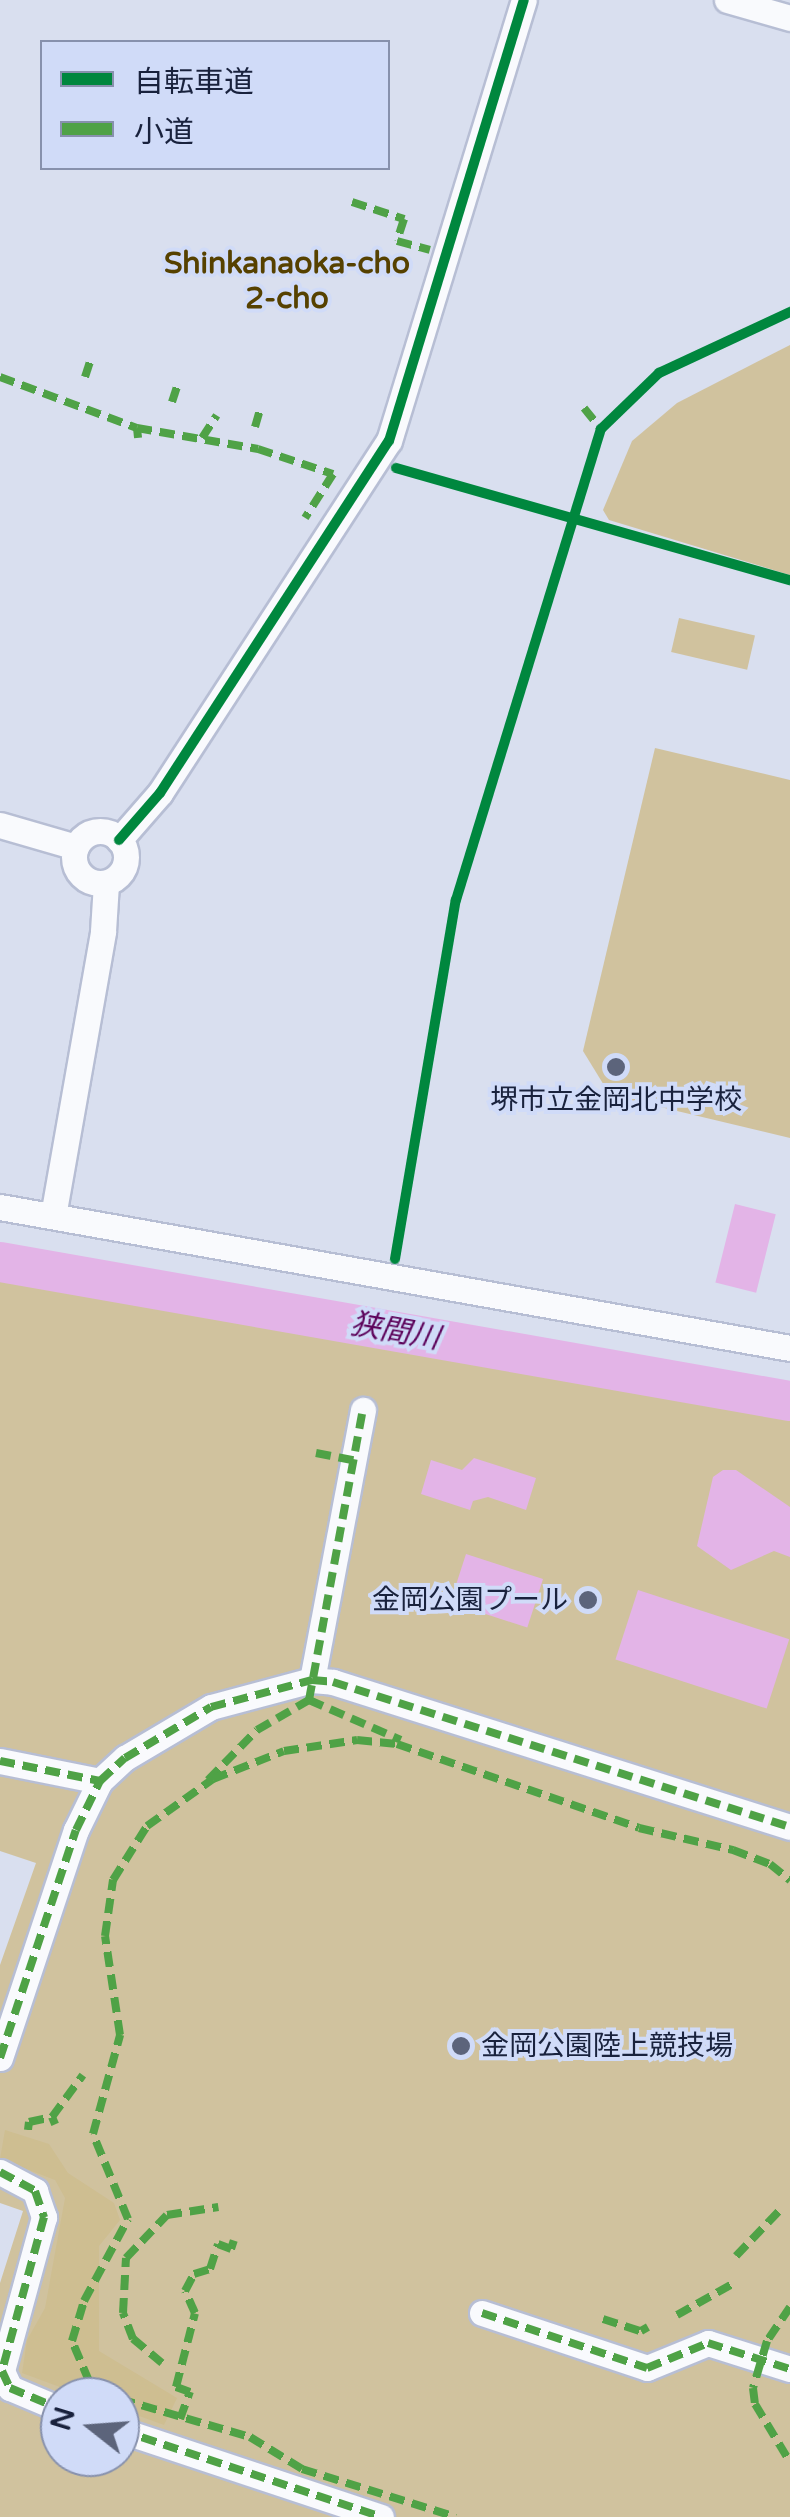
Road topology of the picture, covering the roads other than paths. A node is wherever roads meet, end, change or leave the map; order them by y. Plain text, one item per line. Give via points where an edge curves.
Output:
1 (524, 0) edge
2 (727, 0) edge
3 (790, 18) edge
4 (0, 825) edge
5 (119, 840) junction
6 (76, 847) junction
7 (106, 882) junction
8 (0, 1207) edge
9 (53, 1216) junction
10 (790, 1348) edge
11 (363, 1410) dead end
12 (312, 1680) junction
13 (0, 1761) edge
14 (100, 1781) junction
15 (790, 1827) edge
16 (0, 2058) edge
17 (0, 2172) edge
18 (482, 2313) dead end
19 (790, 2369) edge
20 (40, 2401) edge
21 (140, 2437) edge
22 (380, 2517) edge

1 - 5 street via 390,440 160,793
2 - 3 street
4 - 6 street
5 - 6 street via 96,831
5 - 7 street via 125,865
6 - 7 street via 77,871
7 - 9 street via 104,931
8 - 9 street
9 - 10 street
11 - 12 street
12 - 14 street via 211,1707 125,1758
12 - 15 street
13 - 14 street
14 - 16 street via 76,1830
17 - 20 street via 35,2191 44,2218 2,2371 10,2388
18 - 19 street via 647,2368 708,2344
21 - 22 street

